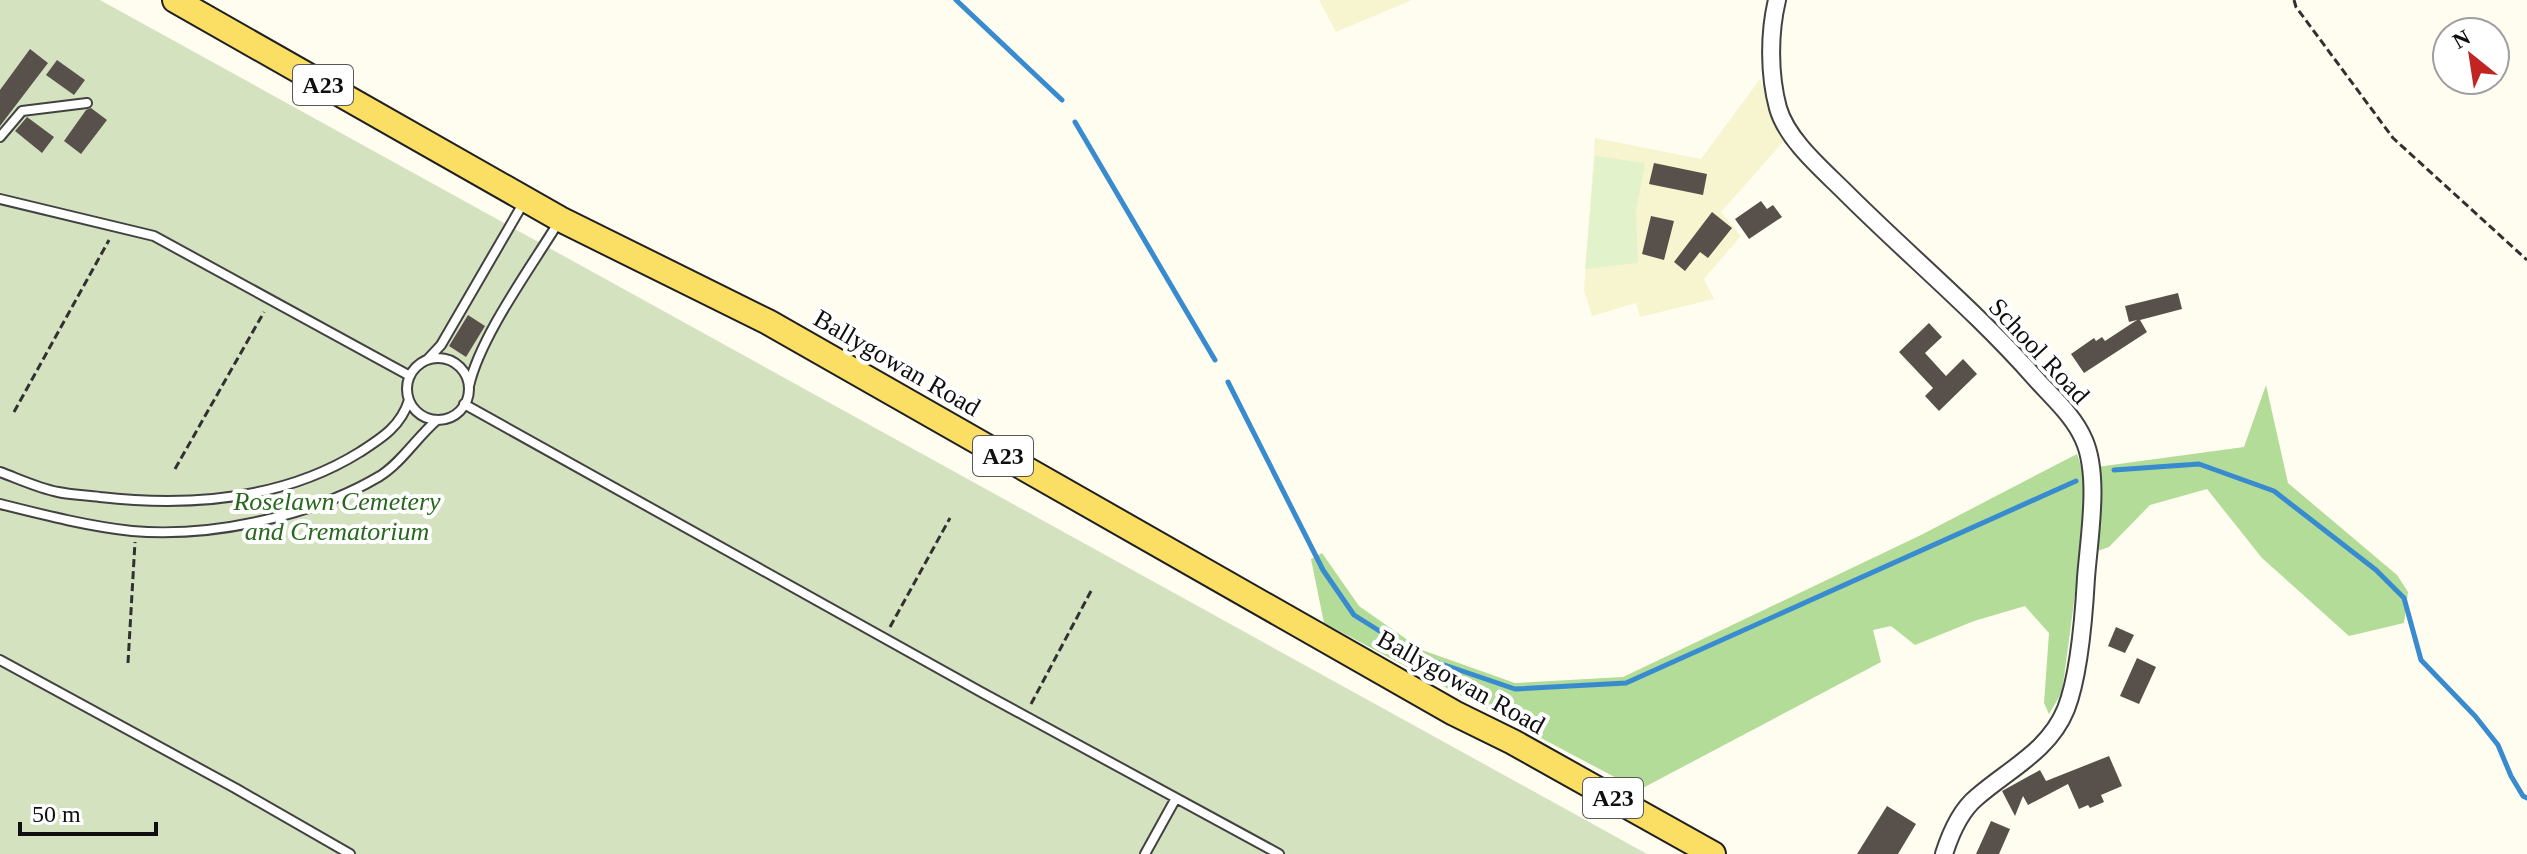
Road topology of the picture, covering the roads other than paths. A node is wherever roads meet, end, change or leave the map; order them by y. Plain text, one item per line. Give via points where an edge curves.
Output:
1 (175, 0) edge
2 (1777, 0) edge
3 (87, 103) dead end
4 (0, 137) edge
5 (0, 199) edge
6 (526, 199) junction
7 (560, 219) junction
8 (426, 361) junction
9 (410, 376) junction
10 (469, 387) junction
11 (409, 400) junction
12 (464, 404) junction
13 (437, 420) junction
14 (0, 472) edge
15 (0, 504) edge
16 (0, 660) edge
17 (1176, 798) junction
18 (350, 854) edge
19 (1145, 854) edge
20 (1279, 854) edge
21 (1713, 854) edge
22 (1944, 854) edge

1 - 6 main road, Ballygowan Road / A23
2 - 22 street, School Road via 1773,57 1778,110 1802,148 2010,350 2071,418 2085,441 2092,475 2085,601 2066,709 2037,751 1974,798
3 - 4 lane via 22,111
5 - 9 lane via 154,236
6 - 7 main road, Ballygowan Road / A23
6 - 8 lane via 441,345
7 - 10 lane via 496,324
7 - 21 main road, Ballygowan Road / A23 via 768,322 1454,713
8 - 9 lane
8 - 10 lane via 446,359 457,365
9 - 11 lane
10 - 12 lane
11 - 13 lane via 424,417
11 - 14 lane via 399,422 351,458 310,478 258,493 212,500 132,500 57,492
12 - 13 lane via 450,418
12 - 17 lane
13 - 15 lane via 383,474 333,498 253,524 135,531 69,522
16 - 18 lane
17 - 19 lane
17 - 20 lane

